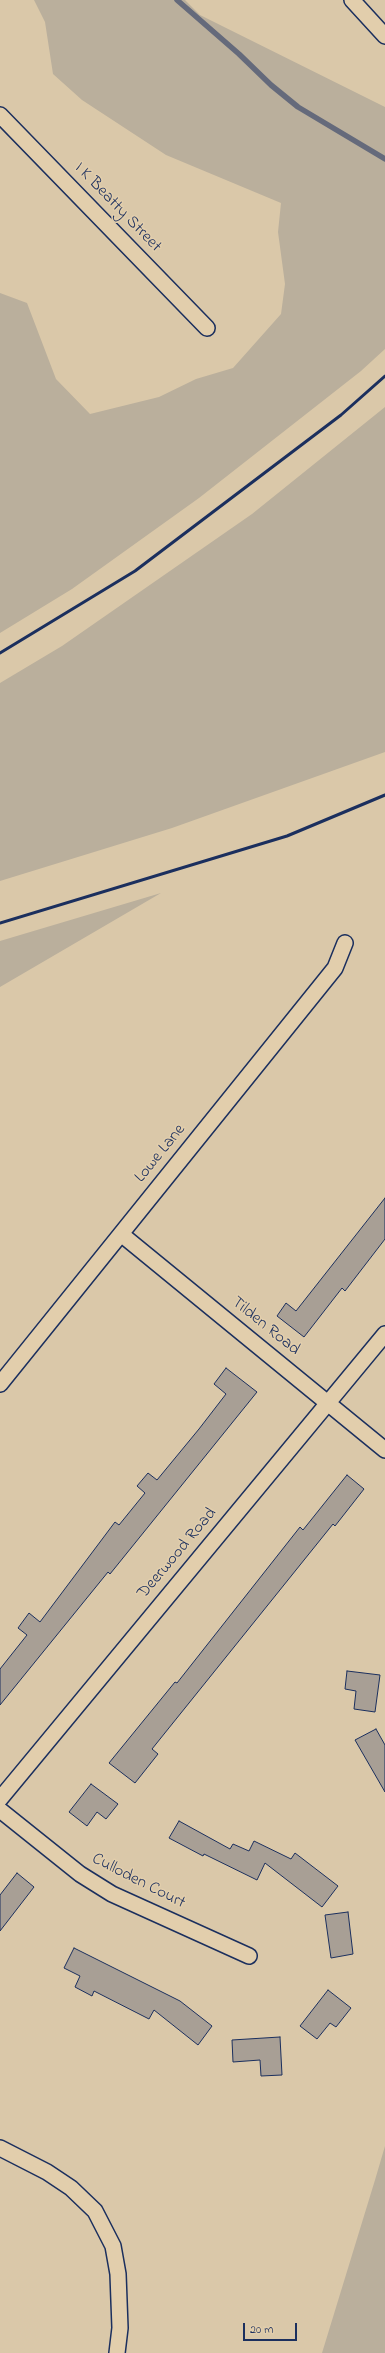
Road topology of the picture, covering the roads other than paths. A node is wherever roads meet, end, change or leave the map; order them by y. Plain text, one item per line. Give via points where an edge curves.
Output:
1 (352, 0) edge
2 (385, 36) edge
3 (0, 115) edge
4 (207, 328) dead end
5 (344, 943) dead end
6 (122, 1234) junction
7 (385, 1334) edge
8 (0, 1384) edge
9 (327, 1403) junction
10 (385, 1450) edge
11 (0, 1799) edge
12 (0, 1810) edge
13 (249, 1956) dead end
14 (0, 2148) edge
15 (117, 2353) edge

1 - 2 street
3 - 4 street, I K Beatty Street
5 - 6 street, Lowe Lane via 335,968
6 - 8 street, Lowe Lane
6 - 9 street, Tilden Road
7 - 9 street, Deerwood Road
9 - 10 street, Tilden Road
9 - 11 street, Deerwood Road
12 - 13 street, Culloden Court via 80,1874 112,1894
14 - 15 street via 47,2172 71,2188 95,2211 112,2246 118,2274 120,2328

